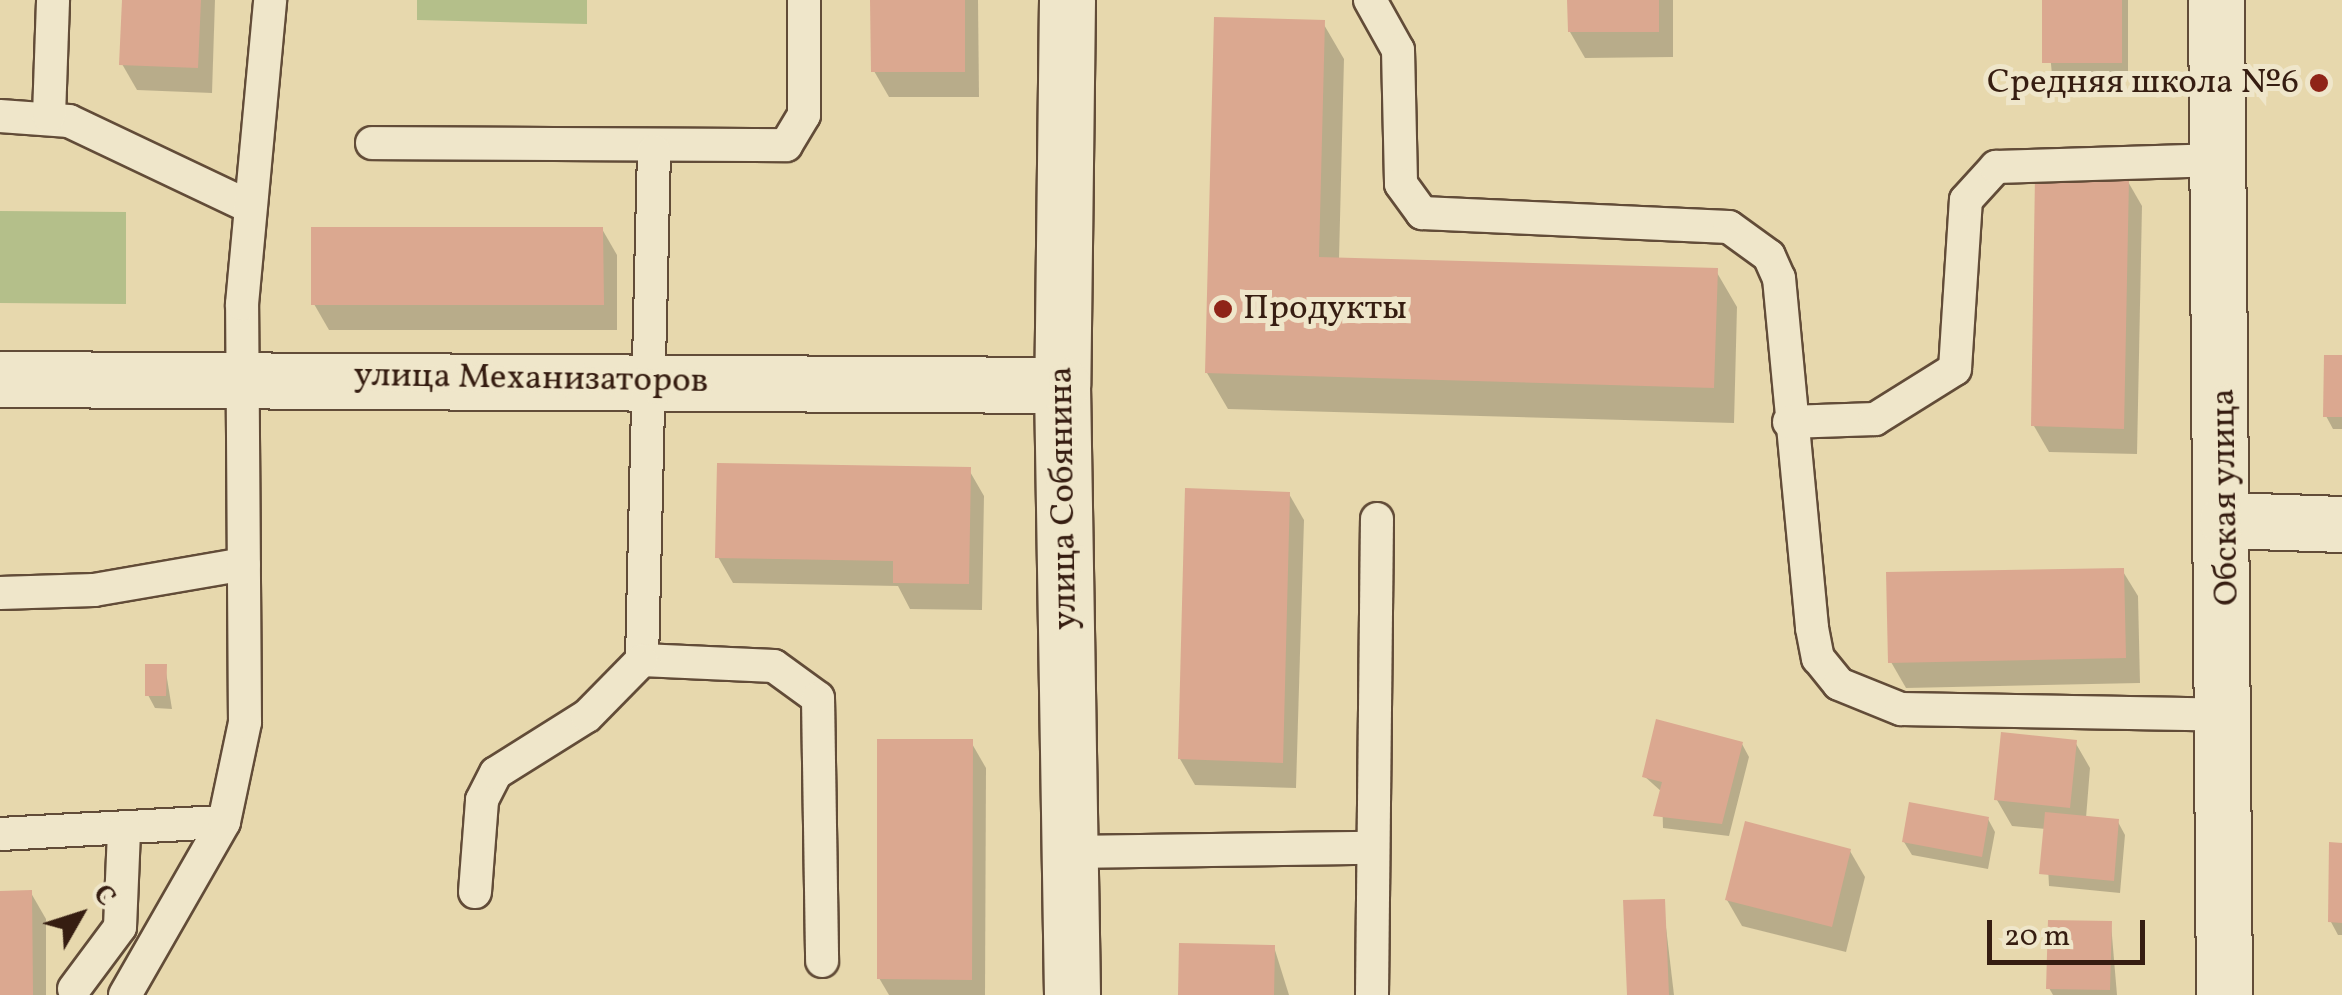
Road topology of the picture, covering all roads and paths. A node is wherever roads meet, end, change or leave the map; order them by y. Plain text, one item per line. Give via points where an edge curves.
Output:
1 (53, 0) edge
2 (270, 0) edge
3 (804, 0) edge
4 (1067, 0) edge
5 (1370, 0) edge
6 (2216, 0) edge
7 (0, 116) edge
8 (49, 116) junction
9 (372, 143) dead end
10 (654, 151) junction
11 (2220, 160) junction
12 (250, 208) junction
13 (242, 376) junction
14 (0, 379) edge
15 (647, 381) junction
16 (1062, 385) junction
17 (1789, 422) junction
18 (1377, 518) dead end
19 (2227, 520) junction
20 (2342, 524) edge
21 (244, 564) junction
22 (0, 593) edge
23 (642, 660) junction
24 (2229, 715) junction
25 (224, 822) junction
26 (124, 830) junction
27 (0, 834) edge
28 (1373, 848) junction
29 (1068, 852) junction
30 (475, 892) dead end
31 (822, 961) dead end
32 (74, 989) dead end
33 (125, 995) edge
34 (1072, 995) edge
35 (1372, 995) edge
36 (2224, 995) edge

1 - 8 lane
2 - 12 lane
3 - 10 lane via 804,115 786,145
4 - 16 street, улица Собянина
5 - 17 lane via 1398,50 1407,201 1442,217 1729,227 1751,238 1779,278
6 - 11 street, Обская улица
7 - 8 lane
8 - 12 lane
9 - 10 lane
10 - 15 lane
11 - 17 lane via 1996,167 1966,200 1955,369 1875,419
11 - 19 street, Обская улица
12 - 13 lane
13 - 14 street, улица Механизаторов
13 - 15 street, улица Механизаторов
13 - 21 lane
15 - 16 street, улица Механизаторов
15 - 23 lane
16 - 29 street, улица Собянина
17 - 24 lane via 1812,628 1818,658 1839,684 1900,709
18 - 28 lane
19 - 20 street
19 - 24 street, Обская улица
21 - 22 lane via 94,590
21 - 25 lane via 245,722
23 - 30 lane via 588,716 496,773 482,800
23 - 31 lane via 774,666 818,698
24 - 36 street, Обская улица
25 - 26 lane
25 - 33 lane
26 - 27 lane
26 - 32 lane via 120,928
28 - 29 lane
28 - 35 lane
29 - 34 street, улица Собянина

